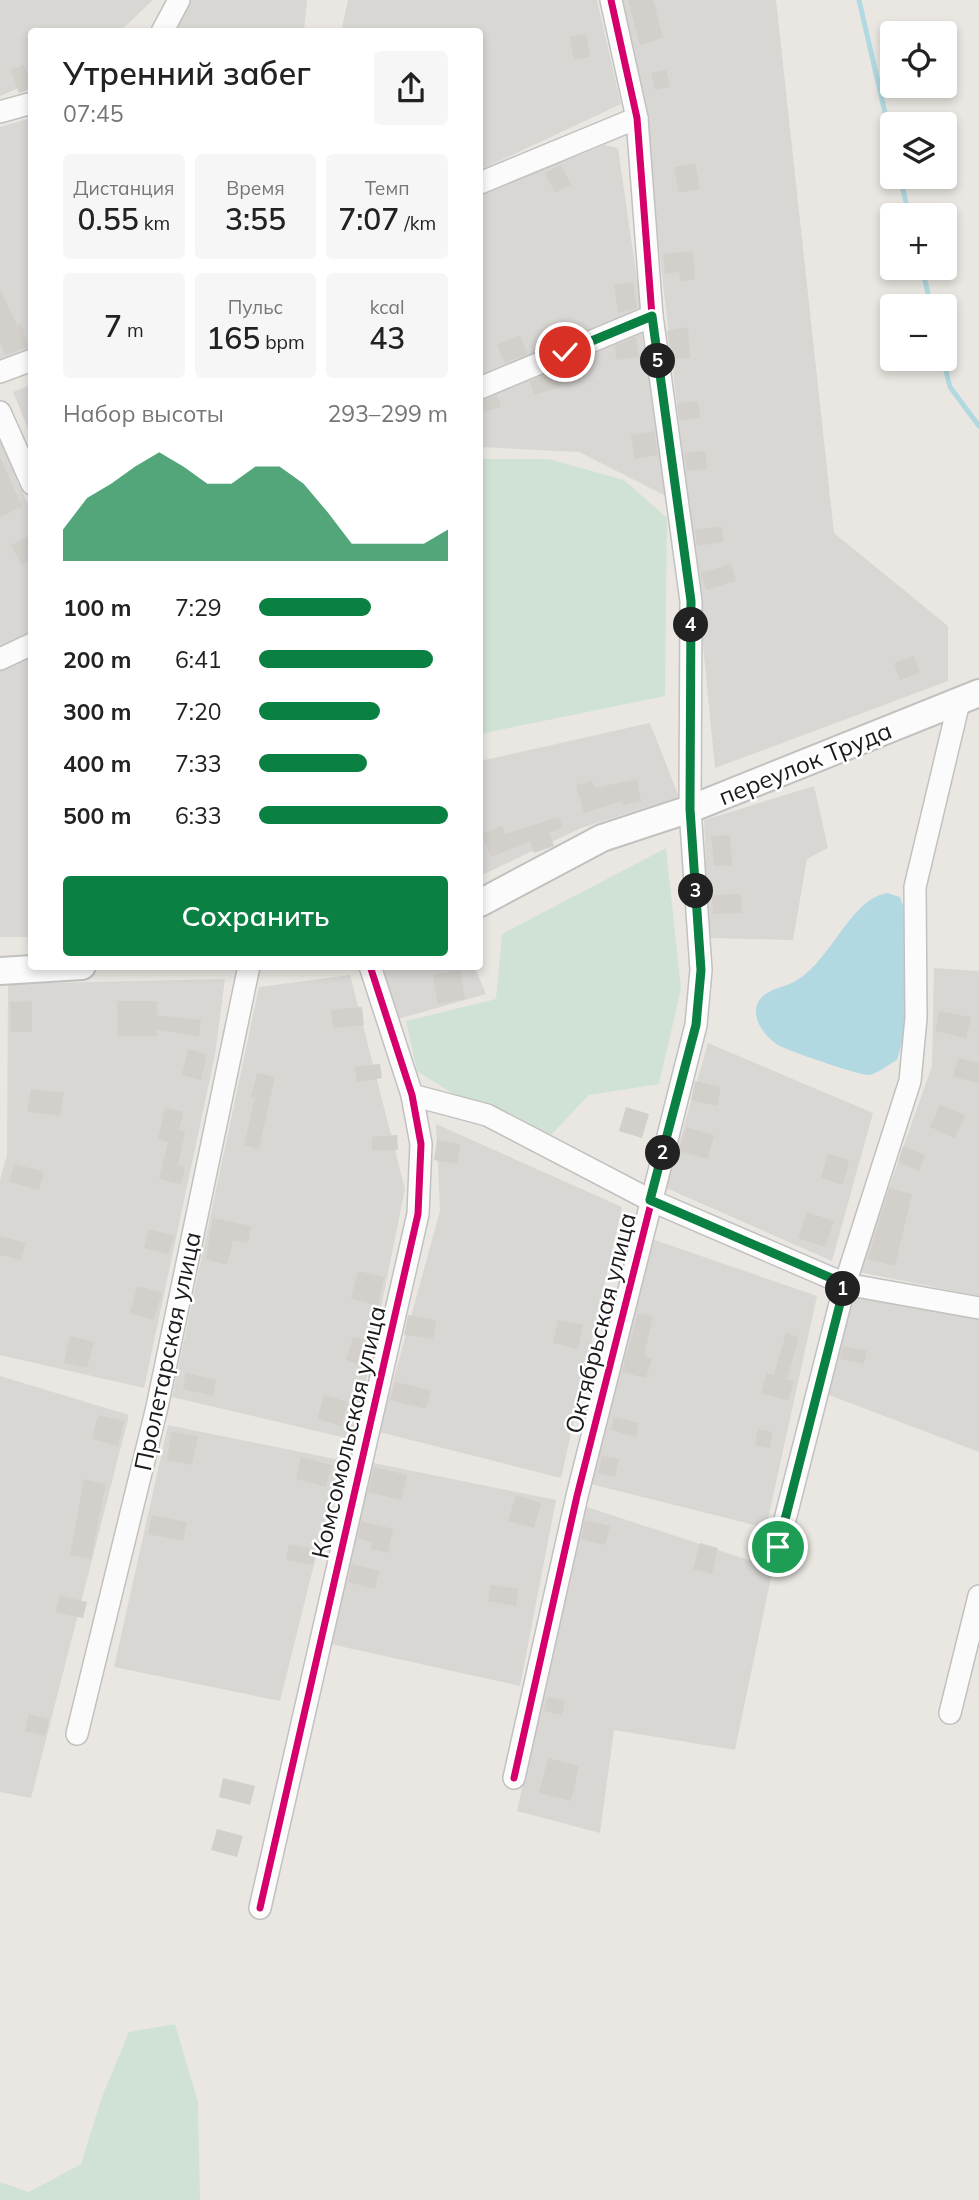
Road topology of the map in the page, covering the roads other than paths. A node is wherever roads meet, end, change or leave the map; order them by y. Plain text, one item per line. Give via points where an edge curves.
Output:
1 (178, 0) edge
2 (611, 0) edge
3 (164, 28) edge
4 (28, 104) edge
5 (0, 111) edge
6 (637, 118) junction
7 (483, 182) edge
8 (652, 316) junction
9 (28, 362) edge
10 (0, 372) edge
11 (483, 387) edge
12 (0, 412) edge
13 (28, 475) edge
14 (28, 647) edge
15 (0, 659) edge
16 (969, 697) edge
17 (690, 809) junction
18 (483, 901) edge
19 (28, 969) edge
20 (248, 970) edge
21 (371, 970) edge
22 (0, 971) edge
23 (412, 1095) junction
24 (650, 1200) junction
25 (845, 1284) junction
26 (979, 1308) edge
27 (778, 1547) dead end
28 (979, 1596) edge
29 (950, 1713) dead end
30 (77, 1734) dead end
31 (513, 1778) dead end
32 (260, 1908) dead end

1 - 3 street
2 - 6 street, Октябрьская улица
4 - 5 street
6 - 7 street
6 - 8 street, Октябрьская улица
8 - 11 street
8 - 17 street, Октябрьская улица via 691,601
9 - 10 street
12 - 13 street
14 - 15 street
16 - 17 street, переулок Труда
16 - 25 street via 915,887 916,1018 910,1081
17 - 18 street, переулок Труда via 602,838
17 - 24 street, Октябрьская улица via 699,997 696,1025
19 - 22 street
20 - 30 street, Пролетарская улица via 157,1407
21 - 23 street, Комсомольская улица
23 - 24 street via 487,1115
23 - 32 street, Комсомольская улица via 421,1144 418,1214
24 - 25 street
24 - 31 street, Октябрьская улица
25 - 26 street
25 - 27 street
28 - 29 street

